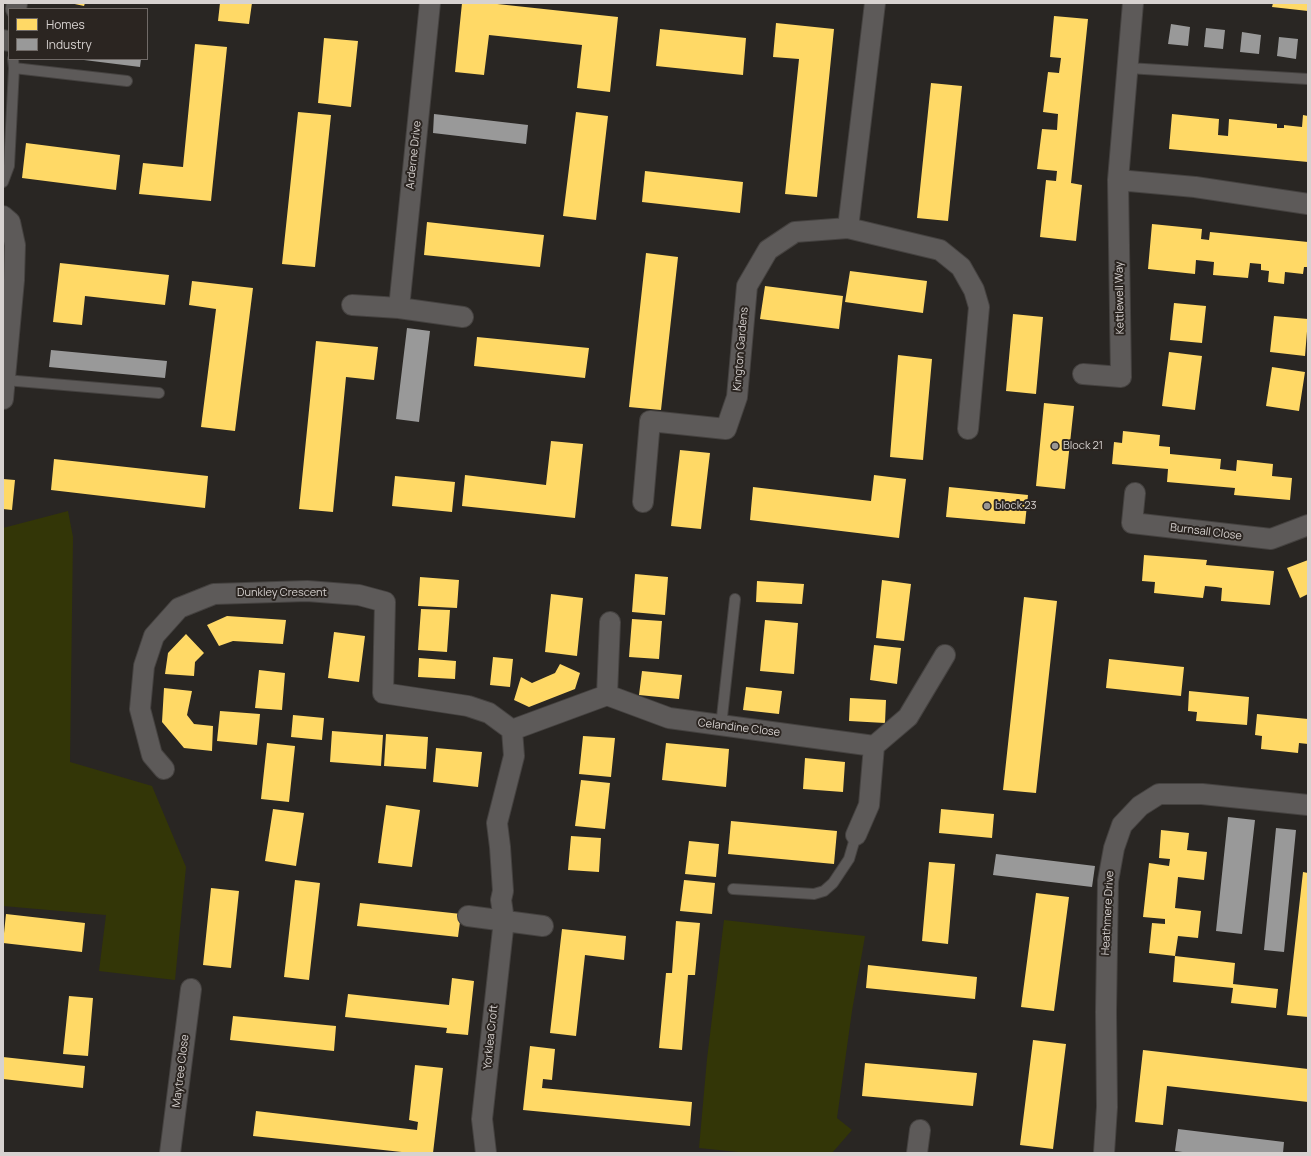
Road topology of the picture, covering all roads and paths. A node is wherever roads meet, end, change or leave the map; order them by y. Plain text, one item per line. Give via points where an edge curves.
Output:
1 (430, 3) edge
2 (875, 3) edge
3 (1133, 3) edge
4 (13, 64) edge
5 (1128, 68) junction
6 (1308, 79) edge
7 (127, 80) dead end
8 (1118, 180) junction
9 (3, 182) edge
10 (1308, 204) edge
11 (3, 216) edge
12 (848, 228) junction
13 (352, 305) dead end
14 (399, 308) junction
15 (463, 317) dead end
16 (1084, 374) dead end
17 (4, 390) edge
18 (159, 393) dead end
19 (968, 429) dead end
20 (1135, 493) dead end
21 (643, 502) dead end
22 (1308, 525) edge
23 (735, 599) dead end
24 (610, 622) dead end
25 (945, 655) dead end
26 (607, 695) junction
27 (721, 726) junction
28 (512, 730) junction
29 (874, 746) junction
30 (164, 769) dead end
31 (1308, 805) edge
32 (856, 835) joint
33 (733, 889) dead end
34 (468, 916) dead end
35 (504, 920) junction
36 (543, 926) dead end
37 (191, 989) dead end
38 (920, 1130) dead end
39 (170, 1153) edge
40 (486, 1153) edge
41 (917, 1153) edge
42 (1104, 1153) edge

1 - 14 street, Arderne Drive
2 - 12 street
3 - 5 street, Kettlewell Way
4 - 7 lane
4 - 9 lane via 8,166
5 - 6 lane
5 - 8 street, Kettlewell Way
8 - 10 street via 1195,187
8 - 16 street, Kettlewell Way via 1122,377
11 - 17 street via 10,222 15,245
12 - 19 street, Kington Gardens via 940,250 961,267 974,290 979,307
12 - 21 street, Kington Gardens via 795,232 768,250 747,286 737,397 726,429 650,421
13 - 14 street
14 - 15 street
17 - 18 lane
20 - 22 street, Burnsall Close via 1132,523 1271,539
23 - 27 lane
24 - 26 street
25 - 29 street via 908,717
26 - 27 street, Celandine Close via 669,718
26 - 28 street
27 - 29 street, Celandine Close
28 - 30 street, Dunkley Crescent via 489,713 468,706 383,693 385,602 359,595 307,591 214,594 179,608 154,636 144,666 140,709 152,755
28 - 35 street via 514,756 497,823
29 - 32 street via 869,805
31 - 42 street, Heathmere Drive via 1202,794 1159,794 1140,806 1122,825 1114,848 1108,881 1107,1108
32 - 33 lane via 849,860 824,891 814,894
34 - 35 street
35 - 36 street
35 - 40 street, Yorklea Croft via 482,1119
37 - 39 street, Maytree Close
38 - 41 street

